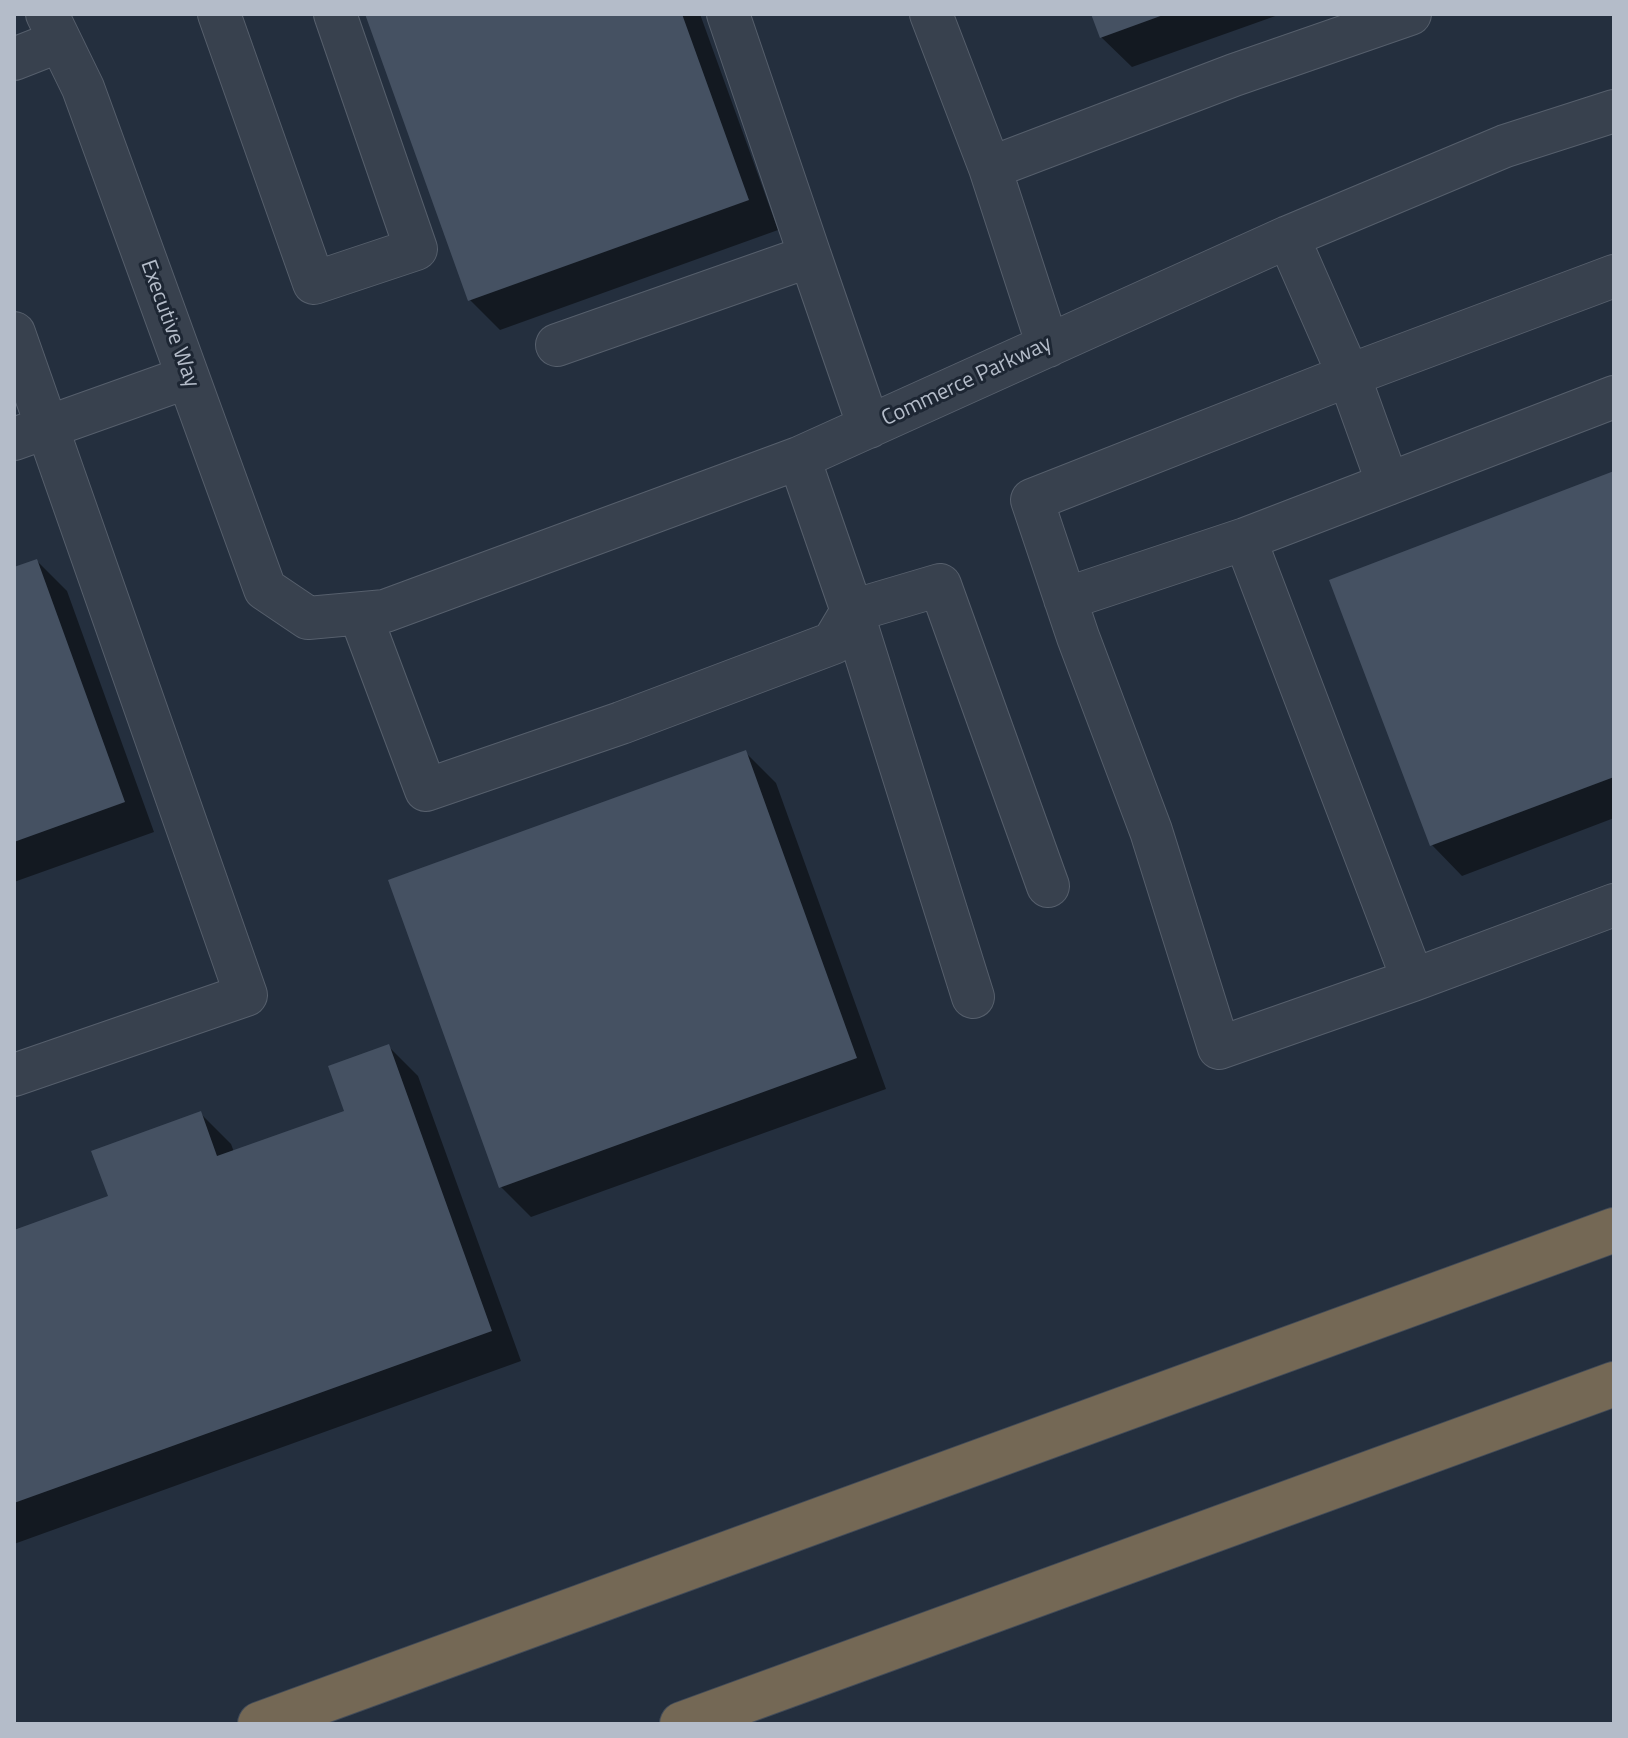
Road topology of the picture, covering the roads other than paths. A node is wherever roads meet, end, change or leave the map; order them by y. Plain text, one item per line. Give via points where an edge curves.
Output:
1 (219, 14) edge
2 (335, 14) edge
3 (728, 14) edge
4 (931, 14) edge
5 (1410, 14) edge
6 (54, 28) edge
7 (14, 59) edge
8 (1614, 111) edge
9 (990, 168) junction
10 (1288, 237) junction
11 (810, 256) junction
12 (1614, 276) edge
13 (14, 333) edge
14 (557, 345) dead end
15 (1048, 346) junction
16 (1349, 376) junction
17 (188, 377) junction
18 (1614, 397) edge
19 (869, 427) junction
20 (31, 434) edge
21 (799, 458) junction
22 (1388, 484) junction
23 (1245, 539) junction
24 (1065, 599) junction
25 (852, 611) junction
26 (360, 614) junction
27 (308, 618) joint
28 (1048, 886) dead end
29 (1614, 905) edge
30 (1413, 980) junction
31 (973, 997) dead end
32 (14, 1075) edge
33 (1614, 1230) edge
34 (1614, 1384) edge
35 (260, 1724) edge
36 (682, 1724) edge

1 - 2 street via 314,283 416,249
3 - 11 street
4 - 9 street
5 - 9 street
6 - 7 street
6 - 17 street, Executive Way via 83,88
8 - 10 street, Commerce Parkway via 1505,146
9 - 15 street
10 - 15 street, Commerce Parkway
10 - 16 street
11 - 14 street
11 - 19 street
12 - 16 street
13 - 20 street
15 - 19 street, Commerce Parkway
16 - 22 street
16 - 24 street via 1032,500
17 - 20 street
17 - 27 street, Executive Way via 265,589
18 - 22 street
19 - 21 street, Commerce Parkway
20 - 32 street via 246,995
21 - 25 street
21 - 26 street, Commerce Parkway via 385,611
22 - 23 street
23 - 24 street
23 - 30 street
24 - 30 street via 1151,831 1219,1048
25 - 26 street via 833,643 426,790
25 - 28 street via 940,585
25 - 31 street
26 - 27 street, Commerce Parkway
29 - 30 street
33 - 35 highway
34 - 36 highway

